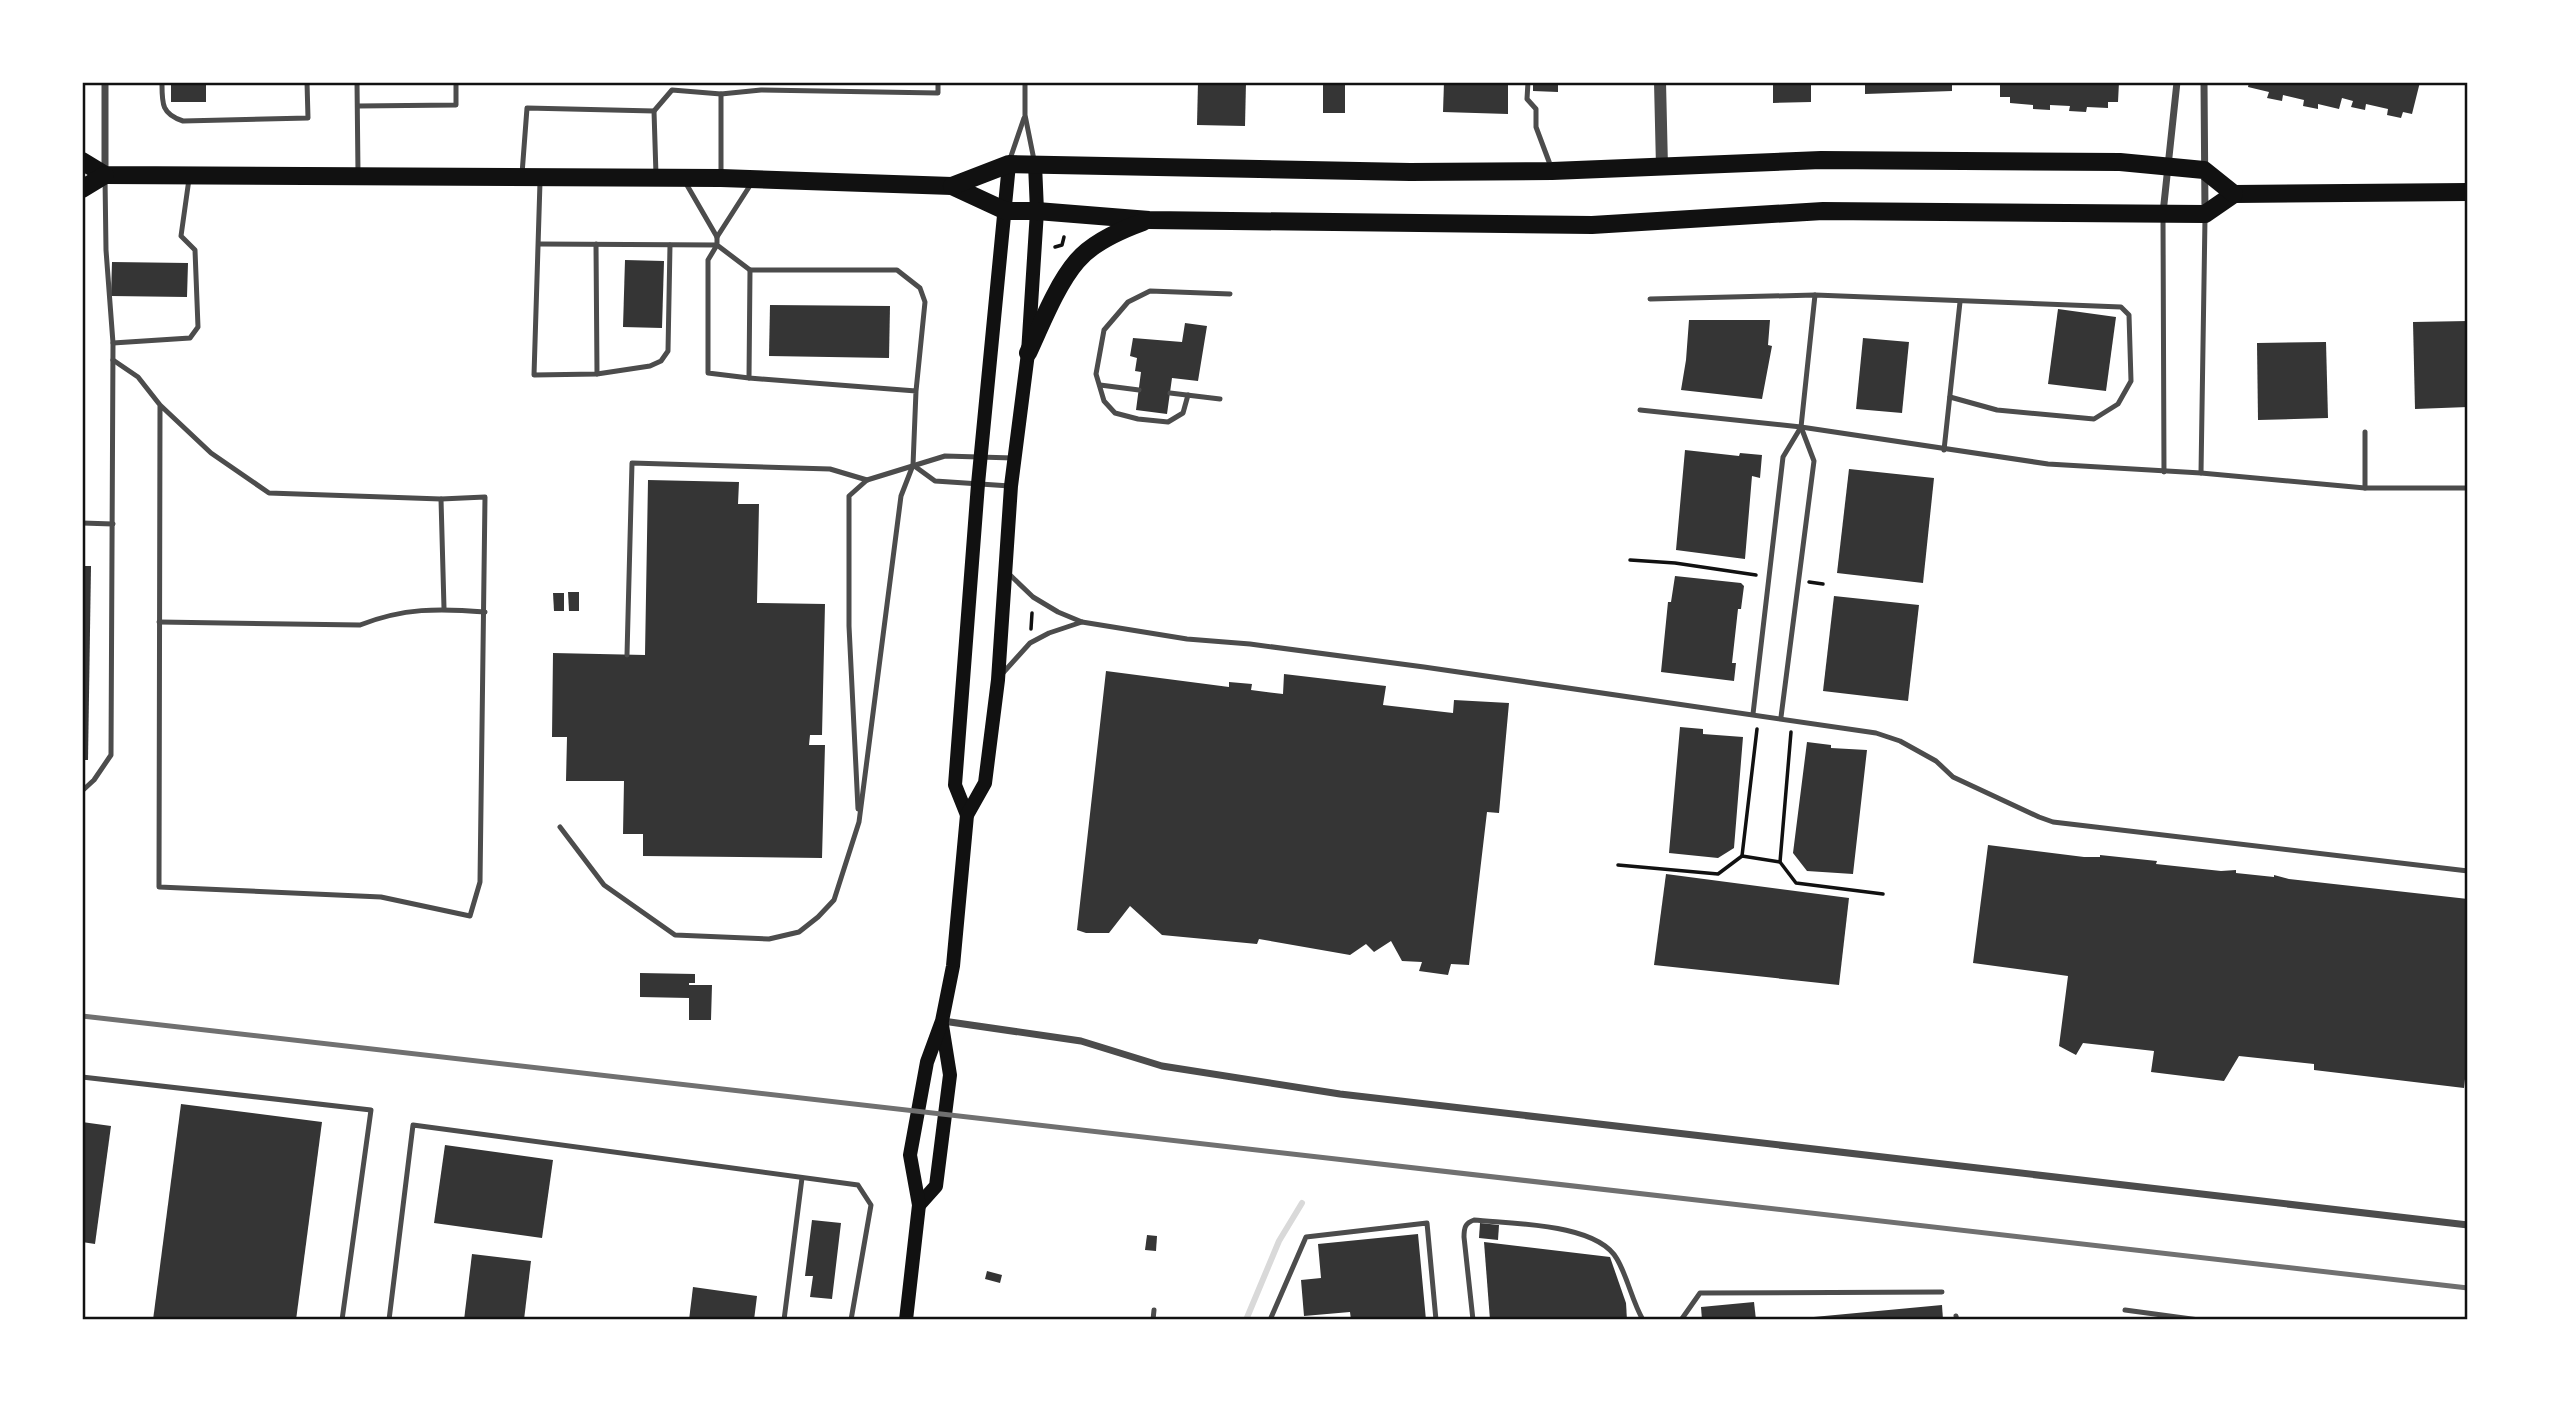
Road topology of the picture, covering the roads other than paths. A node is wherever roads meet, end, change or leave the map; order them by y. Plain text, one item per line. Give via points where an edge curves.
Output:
1 (105, 82) edge
2 (162, 82) edge
3 (307, 82) edge
4 (357, 82) edge
5 (456, 82) edge
6 (761, 82) edge
7 (938, 82) edge
8 (1025, 82) edge
9 (1528, 82) edge
10 (1660, 82) edge
11 (2177, 82) edge
12 (2204, 82) edge
13 (761, 90) junction
14 (721, 94) junction
15 (358, 106) junction
16 (654, 111) junction
17 (1025, 115) junction
18 (82, 161) edge
19 (1009, 164) junction
20 (1035, 164) junction
21 (1662, 167) junction
22 (2169, 167) junction
23 (2204, 170) junction
24 (1552, 171) junction
25 (105, 175) junction
26 (189, 175) junction
27 (358, 176) junction
28 (531, 177) junction
29 (656, 178) junction
30 (683, 178) junction
31 (721, 178) junction
32 (754, 179) junction
33 (952, 186) junction
34 (82, 188) edge
35 (2468, 192) edge
36 (2234, 194) junction
37 (1006, 211) junction
38 (1037, 211) junction
39 (2163, 214) junction
40 (2205, 214) junction
41 (1149, 220) junction
42 (717, 237) junction
43 (539, 243) junction
44 (596, 244) junction
45 (670, 245) junction
46 (717, 245) junction
47 (750, 270) junction
48 (1230, 294) dead end
49 (1815, 295) junction
50 (1650, 299) dead end
51 (1960, 302) junction
52 (113, 343) junction
53 (1028, 353) junction
54 (113, 360) junction
55 (597, 374) junction
56 (748, 378) junction
57 (1100, 385) junction
58 (1139, 390) dead end
59 (916, 391) junction
60 (1170, 393) dead end
61 (1188, 395) junction
62 (1950, 397) junction
63 (1220, 399) dead end
64 (160, 405) junction
65 (1640, 410) dead end
66 (1801, 427) junction
67 (2365, 432) dead end
68 (1944, 450) junction
69 (982, 457) junction
70 (1013, 458) junction
71 (914, 465) junction
72 (2164, 472) junction
73 (2201, 473) junction
74 (867, 480) junction
75 (978, 484) junction
76 (1011, 486) junction
77 (2365, 488) junction
78 (2468, 488) edge
79 (441, 499) junction
80 (82, 523) edge
81 (113, 524) junction
82 (1006, 571) junction
83 (444, 608) junction
84 (485, 612) junction
85 (159, 622) junction
86 (1082, 622) junction
87 (627, 654) dead end
88 (998, 680) junction
89 (1756, 714) junction
90 (1780, 717) junction
91 (82, 791) edge
92 (967, 815) junction
93 (859, 822) junction
94 (561, 827) dead end
95 (2468, 871) edge
96 (942, 1021) junction
97 (82, 1077) edge
98 (802, 1178) junction
99 (919, 1205) junction
100 (2468, 1225) edge
101 (1942, 1292) dead end
102 (1154, 1310) dead end
103 (2125, 1310) dead end
104 (851, 1318) edge
105 (342, 1320) edge
106 (389, 1320) edge
107 (784, 1320) edge
108 (905, 1320) edge
109 (1153, 1320) edge
110 (1270, 1320) edge
111 (1436, 1320) edge
112 (1474, 1320) edge
113 (1643, 1320) edge
114 (1681, 1320) edge
115 (2199, 1320) edge

1 - 25 street
2 - 3 lane via 165,110 183,121 307,118
4 - 15 lane
5 - 15 lane via 456,105
6 - 13 lane
7 - 13 lane via 938,93
8 - 17 lane
9 - 24 lane via 1527,99 1536,109 1536,127
10 - 21 street
11 - 22 street
12 - 23 street
13 - 14 lane
14 - 16 lane via 672,90
14 - 31 lane
15 - 27 lane
16 - 28 lane via 527,108
16 - 29 lane
17 - 19 lane
17 - 20 lane
18 - 25 main road
19 - 20 main road
19 - 33 main road
19 - 37 main road
20 - 24 main road
20 - 38 main road
21 - 22 main road via 1821,160 2120,162
21 - 24 main road
22 - 23 main road
22 - 39 street
23 - 36 main road
23 - 40 street
25 - 26 main road
25 - 34 main road
25 - 52 lane
26 - 27 main road
26 - 52 lane via 181,236 195,250 195,334
27 - 28 main road
28 - 29 main road
28 - 43 lane
29 - 30 main road
30 - 31 main road
30 - 42 lane
31 - 32 main road
32 - 33 main road
32 - 42 lane
33 - 37 main road
35 - 36 main road
36 - 40 main road
37 - 38 main road
37 - 69 main road
38 - 41 main road
38 - 53 main road
39 - 40 main road
39 - 41 main road via 1823,211 1592,225
39 - 72 lane
40 - 73 lane
41 - 53 main road via 1114,234 1077,260
42 - 46 lane
43 - 44 lane
43 - 55 lane via 534,374
44 - 45 lane
44 - 55 lane
45 - 46 lane
45 - 55 lane via 668,351 662,361 650,366
46 - 47 lane
46 - 56 lane via 708,260 708,373
47 - 56 lane
47 - 59 lane via 883,269 897,270 911,279 925,302
48 - 57 lane via 1150,291 1128,302 1104,330 1097,374
49 - 50 lane
49 - 51 lane
49 - 66 lane
51 - 62 lane
51 - 62 lane via 2121,307 2129,315 2131,381 2118,404 2094,419 1997,410
52 - 54 lane
53 - 70 main road
54 - 64 lane via 138,377
54 - 81 lane
56 - 59 lane
57 - 58 lane
57 - 61 lane via 1104,401 1115,413 1138,419 1168,422 1183,413
59 - 71 lane
60 - 61 lane
61 - 63 lane
62 - 68 lane
64 - 79 lane via 211,453 269,494
64 - 85 lane
65 - 66 lane
66 - 68 lane
66 - 89 lane via 1783,457
66 - 90 lane via 1814,461
67 - 77 lane
68 - 72 lane via 2048,464
69 - 70 lane
69 - 71 lane via 945,456
69 - 75 main road
70 - 76 main road
71 - 74 lane
71 - 75 lane via 934,481
71 - 93 lane via 901,496
72 - 73 lane
73 - 77 lane
74 - 87 lane via 830,469 632,463
74 - 93 lane via 849,496 849,626
75 - 76 lane
75 - 92 main road via 955,785
76 - 82 main road
77 - 78 lane
79 - 83 lane
79 - 84 lane via 485,498
80 - 81 lane
81 - 91 lane via 111,755
82 - 86 lane via 1033,597
82 - 88 main road
83 - 84 lane
83 - 85 lane via 387,614 360,625
84 - 85 lane via 480,882 470,916 381,897 159,887
86 - 88 lane via 1030,643
86 - 89 lane
88 - 92 main road via 985,783
89 - 90 lane
90 - 95 lane via 1900,741 1953,776 2053,822
92 - 96 main road via 953,966
93 - 94 lane via 834,900 799,932 769,939 675,935 604,884
96 - 99 main road via 927,1062 910,1154
96 - 99 main road via 950,1076 936,1185
96 - 100 street via 1081,1041 1162,1066 1340,1094
97 - 105 lane via 371,1110
98 - 104 lane via 858,1185 871,1205
98 - 106 lane via 413,1125
98 - 107 lane
99 - 108 main road
101 - 114 lane via 1700,1293
102 - 109 lane
103 - 115 lane
110 - 111 lane via 1306,1237 1427,1223
112 - 113 lane via 1464,1237 1464,1228 1474,1220 1587,1234 1616,1257

